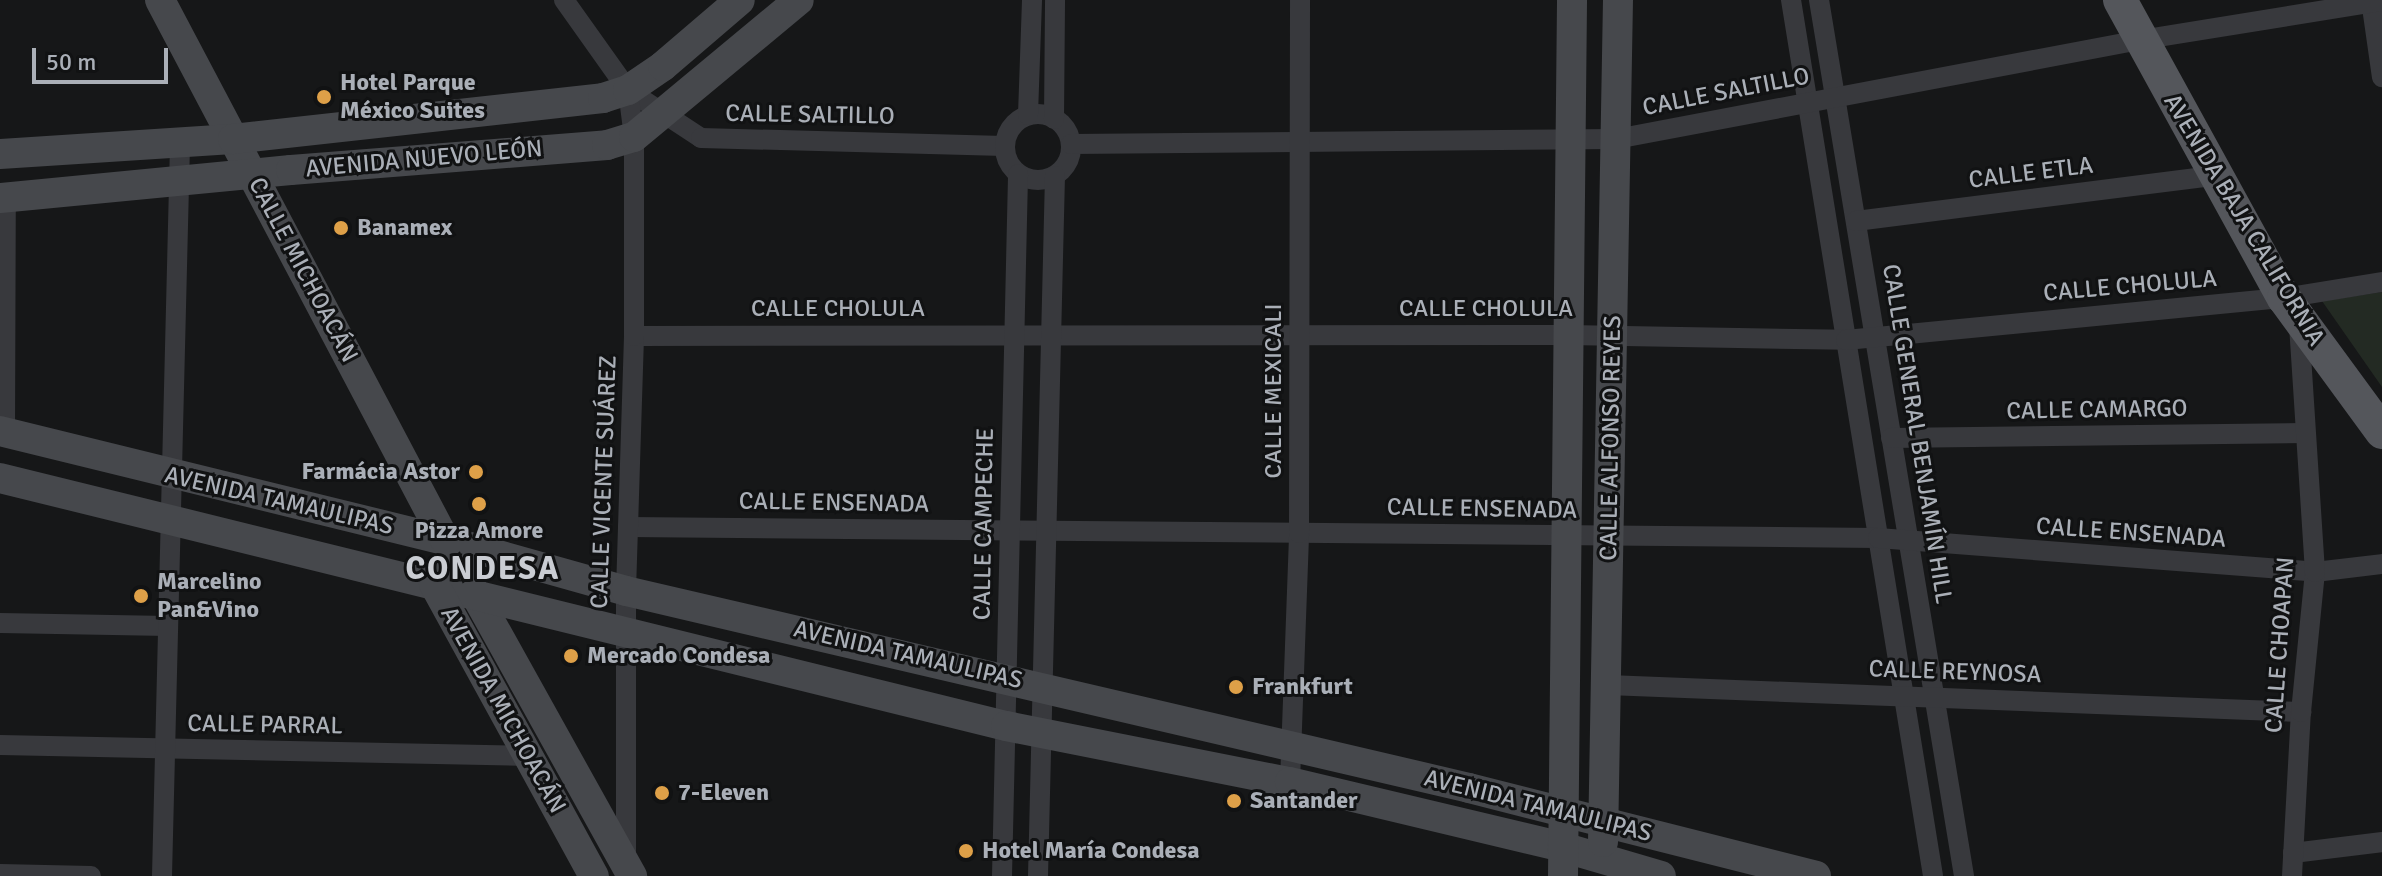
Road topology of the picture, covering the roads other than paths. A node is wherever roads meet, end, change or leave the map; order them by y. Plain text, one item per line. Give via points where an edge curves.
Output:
1 (160, 0) edge
2 (564, 0) edge
3 (740, 0) edge
4 (799, 0) edge
5 (1032, 0) edge
6 (1055, 0) edge
7 (1300, 0) edge
8 (1572, 0) edge
9 (1618, 0) edge
10 (1791, 0) edge
11 (1819, 0) edge
12 (2120, 0) edge
13 (2375, 1) edge
14 (2140, 40) junction
15 (2382, 77) edge
16 (628, 90) junction
17 (1835, 98) junction
18 (1807, 103) junction
19 (663, 114) junction
20 (1028, 115) junction
21 (1054, 119) junction
22 (634, 137) junction
23 (233, 139) junction
24 (1571, 139) junction
25 (1616, 139) junction
26 (1302, 142) junction
27 (180, 143) junction
28 (1071, 144) junction
29 (1004, 146) junction
30 (0, 154) edge
31 (252, 174) junction
32 (1018, 174) junction
33 (1055, 176) junction
34 (2214, 176) junction
35 (177, 180) junction
36 (3, 198) edge
37 (1856, 221) junction
38 (2382, 282) edge
39 (2292, 310) junction
40 (1014, 335) junction
41 (1300, 335) junction
42 (1568, 335) junction
43 (634, 336) junction
44 (1051, 336) junction
45 (1612, 336) junction
46 (1874, 337) junction
47 (1846, 340) junction
48 (2, 432) edge
49 (2382, 432) edge
50 (2304, 433) junction
51 (1891, 438) junction
52 (171, 476) junction
53 (0, 478) edge
54 (170, 518) junction
55 (628, 527) junction
56 (1010, 531) junction
57 (1046, 531) junction
58 (1299, 533) junction
59 (1564, 536) junction
60 (1608, 536) junction
61 (1878, 538) junction
62 (445, 540) junction
63 (1909, 543) junction
64 (2382, 564) edge
65 (2315, 572) junction
66 (434, 584) junction
67 (626, 591) junction
68 (475, 594) junction
69 (0, 623) edge
70 (168, 626) junction
71 (626, 630) junction
72 (1007, 677) junction
73 (1608, 685) junction
74 (1042, 686) junction
75 (1905, 696) junction
76 (1935, 698) junction
77 (2301, 712) junction
78 (1006, 726) junction
79 (1041, 734) junction
80 (0, 745) edge
81 (165, 748) junction
82 (1291, 748) junction
83 (528, 756) junction
84 (1290, 782) junction
85 (1563, 811) junction
86 (1603, 822) junction
87 (2382, 842) edge
88 (2293, 853) junction
89 (1562, 862) edge
90 (1603, 868) edge
91 (628, 872) edge
92 (0, 874) edge
93 (91, 876) edge
94 (162, 876) edge
95 (594, 876) edge
96 (1002, 876) edge
97 (1038, 876) edge
98 (1661, 876) edge
99 (1816, 876) edge
100 (1933, 876) edge
101 (1964, 876) edge
102 (2292, 876) edge

1 - 23 street, CALLE MICHOACÁN
2 - 16 street
3 - 16 street, AVENIDA NUEVO LEÓN
4 - 19 street, AVENIDA NUEVO LEÓN
5 - 20 street
6 - 21 street
7 - 26 street, CALLE MEXICALI
8 - 24 street, CALLE ALFONSO REYES
9 - 25 street, CALLE ALFONSO REYES
10 - 18 street
11 - 17 street, CALLE GENERAL BENJAMÍN HILL
12 - 14 main road, AVENIDA BAJA CALIFORNIA
13 - 14 street, CALLE SALTILLO
13 - 15 street
14 - 17 street, CALLE SALTILLO
14 - 34 main road, AVENIDA BAJA CALIFORNIA
16 - 19 street, CALLE SALTILLO
16 - 22 street, CALLE VICENTE SUÁREZ
16 - 23 street, AVENIDA NUEVO LEÓN via 603,98
17 - 18 street, CALLE SALTILLO
17 - 37 street, CALLE GENERAL BENJAMÍN HILL
18 - 25 street, CALLE SALTILLO
18 - 47 street
19 - 22 street, AVENIDA NUEVO LEÓN
19 - 29 street, CALLE SALTILLO via 701,138
20 - 21 street
20 - 29 street via 1012,127
21 - 28 street
22 - 31 street, AVENIDA NUEVO LEÓN via 607,145
22 - 43 street, CALLE VICENTE SUÁREZ
23 - 27 street, AVENIDA NUEVO LEÓN
23 - 31 street, CALLE MICHOACÁN
24 - 25 street, CALLE SALTILLO
24 - 26 street, CALLE SALTILLO
24 - 42 street, CALLE ALFONSO REYES
25 - 45 street, CALLE ALFONSO REYES
26 - 28 street, CALLE SALTILLO
26 - 41 street, CALLE MEXICALI
27 - 30 street, AVENIDA NUEVO LEÓN
27 - 35 street
28 - 33 street via 1067,162
29 - 32 street
31 - 35 street, AVENIDA NUEVO LEÓN
31 - 62 street, CALLE MICHOACÁN
32 - 33 street via 1036,181
32 - 40 street, CALLE CAMPECHE
33 - 44 street
34 - 37 street, CALLE ETLA
34 - 39 main road, AVENIDA BAJA CALIFORNIA
35 - 36 street, AVENIDA NUEVO LEÓN
35 - 52 street
36 - 48 street
37 - 46 street, CALLE GENERAL BENJAMÍN HILL
38 - 39 street, CALLE CHOLULA
39 - 46 street, CALLE CHOLULA
39 - 49 main road, AVENIDA BAJA CALIFORNIA
39 - 50 street, CALLE CHOAPAN
40 - 43 street, CALLE CHOLULA
40 - 44 street, CALLE CHOLULA
40 - 56 street, CALLE CAMPECHE
41 - 42 street, CALLE CHOLULA
41 - 44 street, CALLE CHOLULA
41 - 58 street, CALLE MEXICALI
42 - 45 street, CALLE CHOLULA
42 - 59 street, CALLE ALFONSO REYES
43 - 55 street, CALLE VICENTE SUÁREZ
44 - 57 street
45 - 47 street, CALLE CHOLULA
45 - 60 street, CALLE ALFONSO REYES
46 - 47 street, CALLE CHOLULA
46 - 51 street, CALLE GENERAL BENJAMÍN HILL
47 - 61 street
48 - 52 street, AVENIDA TAMAULIPAS
50 - 51 street, CALLE CAMARGO
50 - 65 street, CALLE CHOAPAN
51 - 63 street, CALLE GENERAL BENJAMÍN HILL
52 - 54 street
52 - 62 street, AVENIDA TAMAULIPAS
53 - 54 street, AVENIDA TAMAULIPAS
54 - 66 street, AVENIDA TAMAULIPAS
54 - 70 street
55 - 56 street, CALLE ENSENADA
55 - 67 street, CALLE VICENTE SUÁREZ
56 - 57 street, CALLE ENSENADA
56 - 72 street, CALLE CAMPECHE
57 - 58 street, CALLE ENSENADA
57 - 74 street
58 - 59 street, CALLE ENSENADA
58 - 82 street, CALLE MEXICALI
59 - 60 street, CALLE ENSENADA
59 - 85 street, CALLE ALFONSO REYES
60 - 61 street, CALLE ENSENADA
60 - 73 street, CALLE ALFONSO REYES
61 - 63 street, CALLE ENSENADA
61 - 75 street
62 - 66 street, AVENIDA MICHOACÁN
62 - 67 street, AVENIDA TAMAULIPAS
62 - 68 street, AVENIDA MICHOACÁN
63 - 65 street, CALLE ENSENADA
63 - 76 street, CALLE GENERAL BENJAMÍN HILL
64 - 65 street, CALLE ENSENADA
65 - 77 street, CALLE CHOAPAN
66 - 68 street, AVENIDA TAMAULIPAS
66 - 83 street, AVENIDA MICHOACÁN
67 - 71 street, CALLE VICENTE SUÁREZ
67 - 72 street, AVENIDA TAMAULIPAS
68 - 71 street, AVENIDA TAMAULIPAS
68 - 91 street, AVENIDA MICHOACÁN
69 - 70 street
70 - 81 street
71 - 78 street, AVENIDA TAMAULIPAS
71 - 91 street, CALLE VICENTE SUÁREZ
72 - 74 street, AVENIDA TAMAULIPAS
72 - 78 street, CALLE CAMPECHE
73 - 75 street, CALLE REYNOSA
73 - 86 street, CALLE ALFONSO REYES
74 - 79 street
74 - 82 street, AVENIDA TAMAULIPAS
75 - 76 street, CALLE REYNOSA
75 - 100 street
76 - 77 street, CALLE REYNOSA
76 - 101 street, CALLE GENERAL BENJAMÍN HILL
77 - 88 street, CALLE CHOAPAN
78 - 79 street, AVENIDA TAMAULIPAS
78 - 96 street, CALLE CAMPECHE
79 - 84 street, AVENIDA TAMAULIPAS
79 - 97 street
80 - 81 street, CALLE PARRAL
81 - 83 street, CALLE PARRAL
81 - 94 street
82 - 84 street, CALLE MEXICALI
82 - 85 street, AVENIDA TAMAULIPAS
83 - 95 street, AVENIDA MICHOACÁN
84 - 89 street, AVENIDA TAMAULIPAS
85 - 86 street, AVENIDA TAMAULIPAS
85 - 89 street, CALLE ALFONSO REYES
86 - 90 street, CALLE ALFONSO REYES
86 - 99 street, AVENIDA TAMAULIPAS
87 - 88 street
88 - 102 street, CALLE CHOAPAN
89 - 90 street, AVENIDA TAMAULIPAS
90 - 98 street, AVENIDA TAMAULIPAS
92 - 93 street

